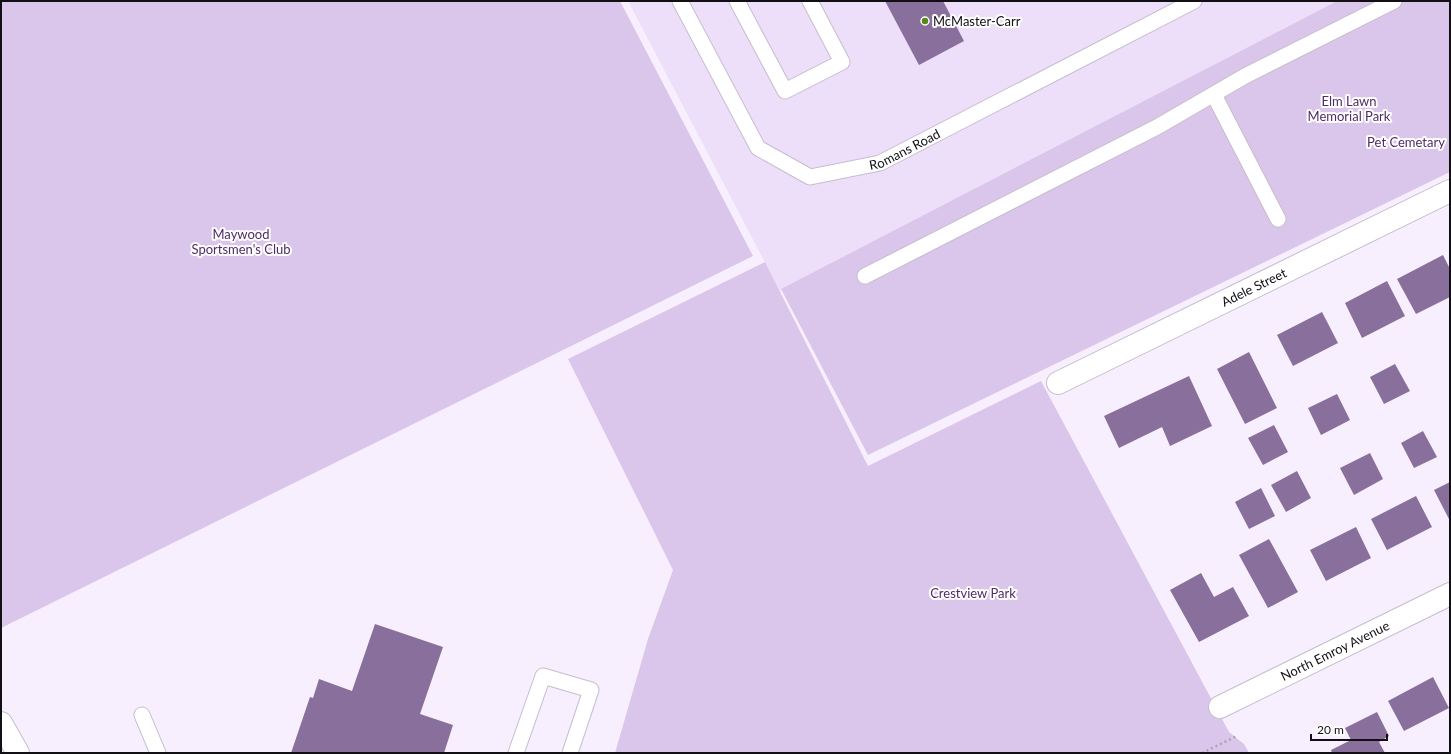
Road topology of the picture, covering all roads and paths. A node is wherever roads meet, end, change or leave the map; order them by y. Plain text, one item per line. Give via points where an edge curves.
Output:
1 (680, 1) edge
2 (738, 1) edge
3 (810, 1) edge
4 (1194, 1) edge
5 (1394, 1) edge
6 (1214, 95) junction
7 (1450, 191) edge
8 (1278, 219) dead end
9 (865, 276) dead end
10 (1058, 383) dead end
11 (1450, 594) edge
12 (1220, 707) dead end
13 (142, 715) dead end
14 (1, 723) edge
15 (1237, 736) dead end
16 (18, 753) edge
17 (158, 753) edge
18 (516, 753) edge
19 (570, 753) edge
20 (1202, 753) edge

1 - 4 lane, Romans Road via 758,148 810,177 880,163
2 - 3 lane via 785,91 842,62
5 - 6 lane via 1245,76
6 - 8 lane
6 - 9 lane via 1157,127
7 - 10 street, Adele Street
11 - 12 street, North Emroy Avenue
13 - 17 lane
14 - 16 street
15 - 20 path
18 - 19 lane via 542,676 591,690

